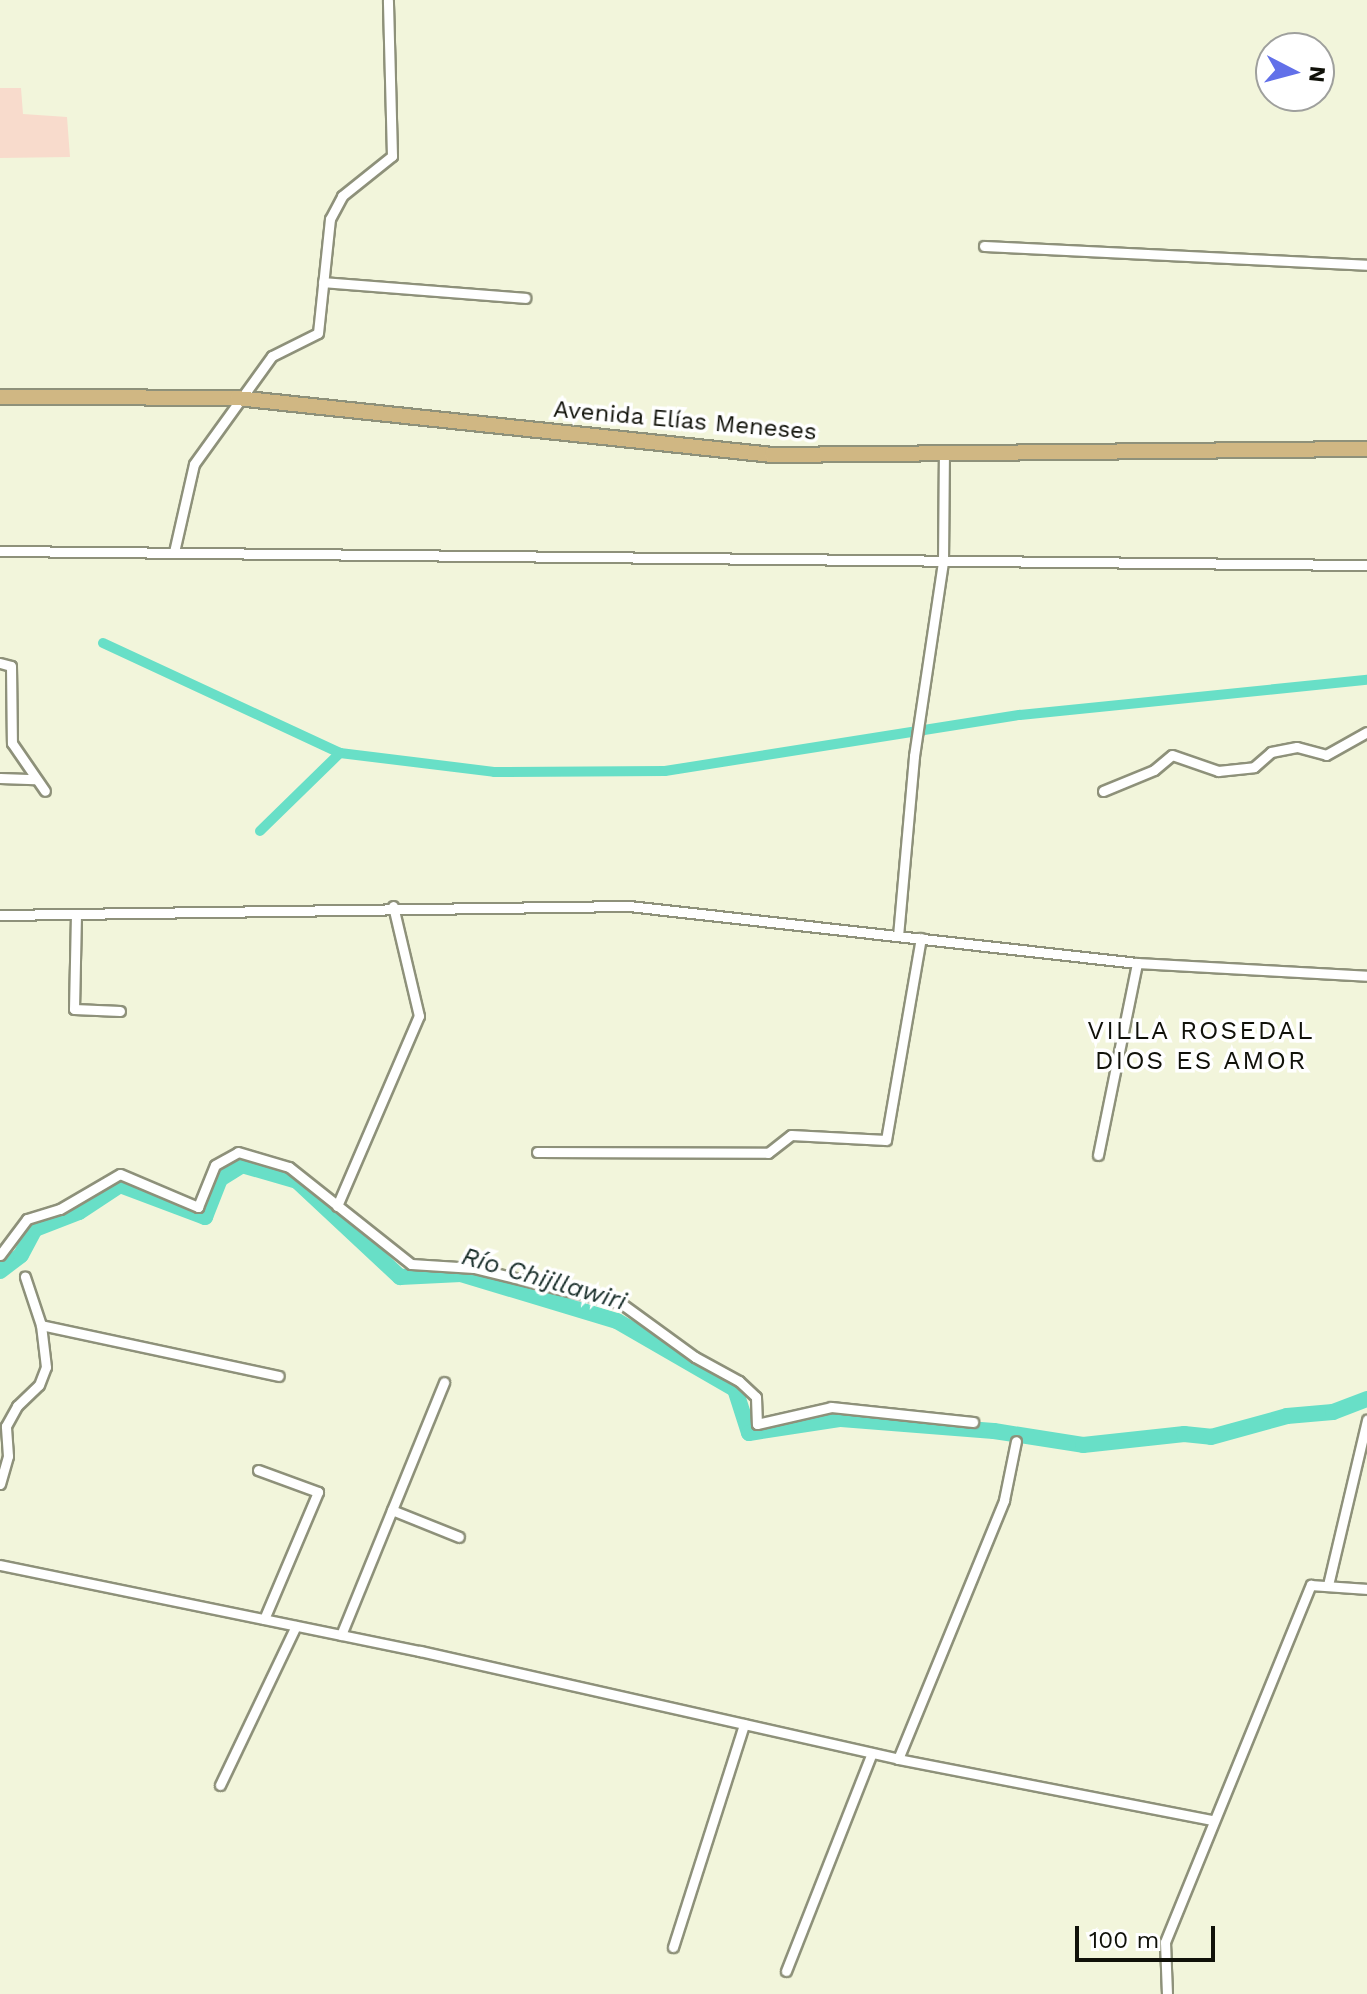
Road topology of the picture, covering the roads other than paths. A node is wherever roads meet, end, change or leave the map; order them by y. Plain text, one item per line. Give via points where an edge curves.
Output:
1 (388, 0) edge
2 (984, 246) dead end
3 (1367, 265) edge
4 (323, 282) junction
5 (525, 298) dead end
6 (0, 397) edge
7 (237, 398) junction
8 (1367, 449) edge
9 (944, 455) junction
10 (0, 551) edge
11 (174, 552) junction
12 (943, 562) junction
13 (1367, 565) edge
14 (0, 663) edge
15 (1367, 732) edge
16 (0, 778) edge
17 (35, 779) junction
18 (45, 791) dead end
19 (1103, 791) dead end
20 (393, 906) junction
21 (76, 914) junction
22 (0, 915) edge
23 (898, 936) junction
24 (921, 938) junction
25 (1137, 963) junction
26 (1367, 976) edge
27 (120, 1011) dead end
28 (537, 1152) dead end
29 (1098, 1155) dead end
30 (337, 1206) junction
31 (0, 1255) edge
32 (25, 1277) dead end
33 (41, 1325) junction
34 (279, 1376) dead end
35 (444, 1382) dead end
36 (1367, 1420) edge
37 (973, 1422) dead end
38 (3, 1426) edge
39 (1016, 1441) dead end
40 (258, 1470) dead end
41 (0, 1484) edge
42 (392, 1510) junction
43 (459, 1537) dead end
44 (0, 1565) edge
45 (1328, 1585) junction
46 (1367, 1589) edge
47 (264, 1619) junction
48 (296, 1626) junction
49 (341, 1635) junction
50 (744, 1724) junction
51 (872, 1753) junction
52 (898, 1759) junction
53 (220, 1785) dead end
54 (1213, 1820) junction
55 (673, 1947) dead end
56 (786, 1971) dead end
57 (1167, 1994) edge

1 - 4 street via 395,145 383,168 342,196 324,239
2 - 3 street
4 - 5 street
4 - 7 street via 318,333 286,344
6 - 7 main road, Avenida Elías Meneses
7 - 9 main road, Avenida Elías Meneses via 772,455
7 - 11 street via 194,464
8 - 9 main road, Avenida Elías Meneses
9 - 12 street
10 - 11 street
11 - 12 street
12 - 13 street
12 - 23 street via 918,735
14 - 17 street via 11,666 12,743
15 - 19 street via 1326,755 1297,747 1271,752 1254,767 1218,771 1172,755 1154,770
16 - 17 street
17 - 18 street
20 - 21 street
20 - 23 street via 629,906
20 - 30 street via 419,1016
21 - 22 street
21 - 27 street via 74,1009
23 - 24 street
24 - 25 street
24 - 28 street via 886,1140 791,1135 768,1153
25 - 26 street
25 - 29 street
30 - 31 street via 289,1167 238,1152 215,1165 198,1207 120,1174 60,1209 27,1219
30 - 37 street via 411,1264 474,1268 622,1304 695,1357 739,1381 756,1397 757,1424 831,1407
32 - 33 street
33 - 34 street
33 - 38 street via 46,1367 39,1385
35 - 42 street
36 - 45 street
38 - 41 street via 8,1456
39 - 52 street via 1004,1500
40 - 47 street via 318,1492
42 - 43 street
42 - 49 street
44 - 47 street
45 - 46 street
45 - 54 street via 1311,1585
47 - 48 street
48 - 49 street
48 - 53 street
49 - 50 street
50 - 51 street
50 - 55 street
51 - 52 street
51 - 56 street
52 - 54 street
54 - 57 street via 1165,1942

